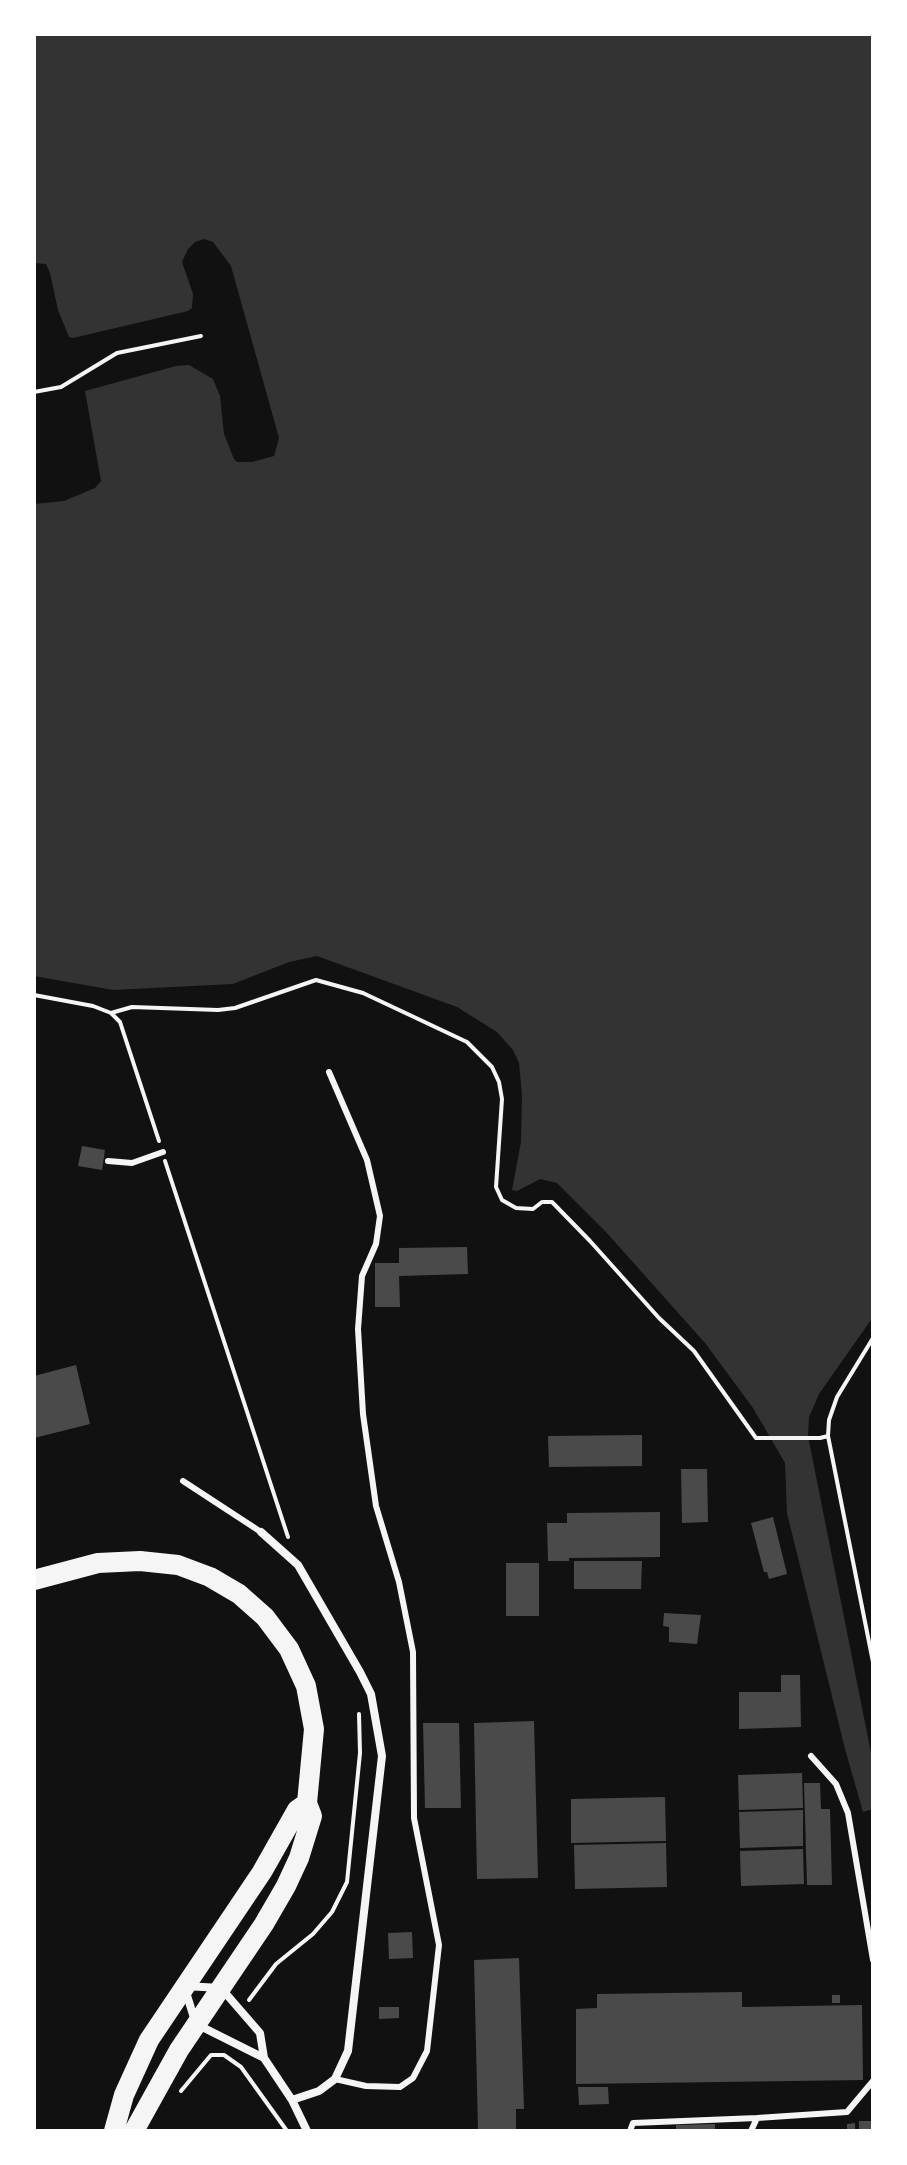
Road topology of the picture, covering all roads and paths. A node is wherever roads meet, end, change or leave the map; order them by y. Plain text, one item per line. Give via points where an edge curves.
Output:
1 (201, 336) dead end
2 (34, 392) edge
3 (34, 995) edge
4 (111, 1013) junction
5 (329, 1072) dead end
6 (163, 1152) junction
7 (108, 1161) dead end
8 (873, 1338) edge
9 (828, 1436) junction
10 (183, 1481) dead end
11 (261, 1532) joint
12 (298, 1565) junction
13 (63, 1572) junction
14 (34, 1580) edge
15 (34, 1588) edge
16 (873, 1662) edge
17 (359, 1712) dead end
18 (811, 1756) dead end
19 (307, 1803) junction
20 (873, 1960) edge
21 (184, 1986) junction
22 (221, 1988) junction
23 (246, 2004) dead end
24 (196, 2024) junction
25 (264, 2058) junction
26 (335, 2079) junction
27 (873, 2081) edge
28 (180, 2091) dead end
29 (292, 2100) junction
30 (757, 2118) junction
31 (114, 2131) edge
32 (134, 2131) edge
33 (287, 2131) edge
34 (307, 2131) edge
35 (630, 2131) edge
36 (751, 2131) edge

1 - 2 path via 117,353 61,387
3 - 4 path
4 - 6 path via 126,1035
4 - 9 path via 132,1007 235,1008 316,980 363,993 467,1042 499,1082 496,1187 502,1200 524,1209 552,1202 694,1351 756,1438
5 - 26 lane via 367,1160 380,1216 376,1244 362,1276 358,1329 363,1414 376,1506 413,1652 414,1818 439,1945 427,2051 413,2078 400,2087
6 - 7 lane via 132,1163
6 - 12 path
8 - 9 path via 837,1397
9 - 16 path
10 - 11 lane
11 - 12 street
12 - 26 street via 371,1694 382,1756 348,2051
13 - 14 main road
13 - 15 main road
13 - 19 main road via 98,1563 178,1565 239,1594 265,1617 289,1649 306,1686 314,1729
17 - 23 path via 347,1882 332,1912 276,1964
18 - 20 lane via 836,1784 848,1813
19 - 21 main road via 297,1810 262,1872
19 - 22 main road via 312,1816 292,1873
21 - 22 street
21 - 24 street
21 - 31 main road via 139,2057
22 - 24 main road
22 - 25 street via 260,2033
24 - 25 street
24 - 32 main road
25 - 29 street
26 - 29 street
27 - 30 lane via 847,2112
28 - 33 path via 214,2052 224,2055 241,2067
29 - 34 street
30 - 35 lane via 633,2123
30 - 36 lane

